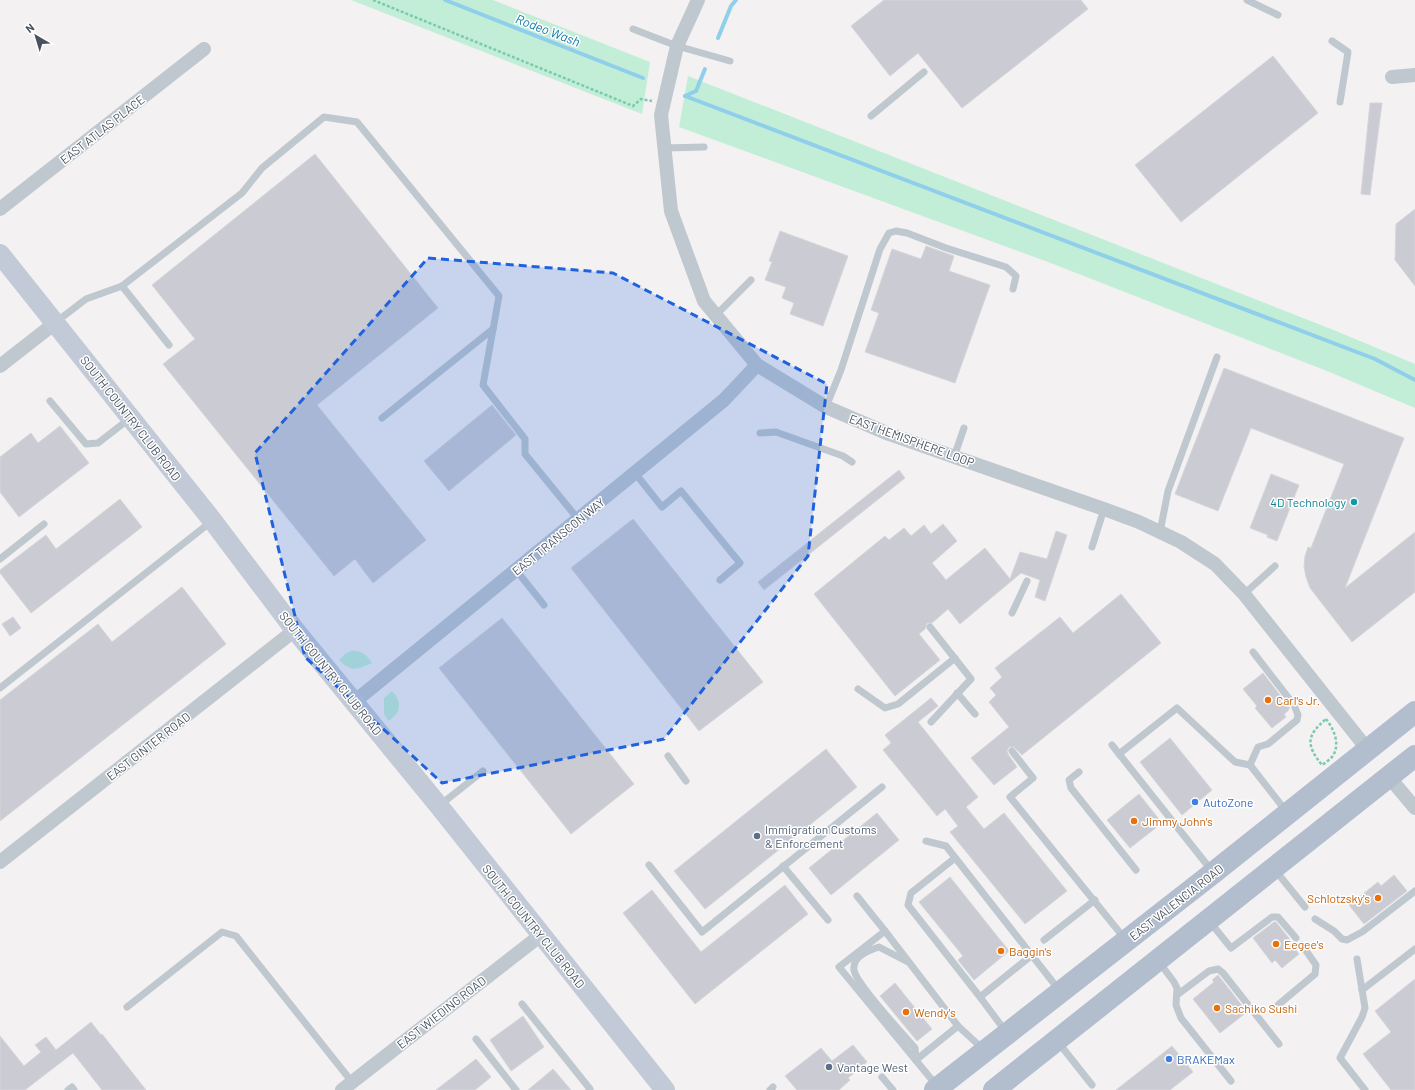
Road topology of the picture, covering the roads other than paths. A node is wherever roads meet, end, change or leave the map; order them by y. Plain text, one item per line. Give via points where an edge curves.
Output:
1 (698, 0) edge
2 (1247, 0) edge
3 (1278, 15) dead end
4 (634, 29) dead end
5 (1332, 41) dead end
6 (677, 46) junction
7 (204, 49) dead end
8 (730, 61) dead end
9 (924, 72) dead end
10 (1415, 75) edge
11 (1392, 77) dead end
12 (1340, 102) dead end
13 (870, 116) dead end
14 (704, 147) dead end
15 (664, 148) junction
16 (0, 209) edge
17 (0, 254) edge
18 (751, 280) dead end
19 (122, 286) junction
20 (1013, 289) dead end
21 (716, 315) junction
22 (55, 323) junction
23 (493, 329) junction
24 (169, 345) dead end
25 (1217, 357) dead end
26 (757, 365) junction
27 (0, 366) edge
28 (50, 401) dead end
29 (826, 407) junction
30 (130, 418) junction
31 (382, 418) dead end
32 (964, 428) dead end
33 (760, 433) dead end
34 (954, 457) junction
35 (852, 462) dead end
36 (635, 473) junction
37 (1104, 509) junction
38 (578, 519) junction
39 (212, 520) junction
40 (44, 524) dead end
41 (1160, 532) junction
42 (1092, 548) dead end
43 (0, 559) edge
44 (1275, 566) dead end
45 (516, 570) junction
46 (720, 580) dead end
47 (1027, 582) dead end
48 (1244, 594) junction
49 (544, 605) dead end
50 (1012, 613) dead end
51 (930, 627) dead end
52 (296, 630) junction
53 (1253, 652) dead end
54 (955, 658) junction
55 (0, 688) edge
56 (858, 689) dead end
57 (957, 693) junction
58 (354, 702) junction
59 (1415, 712) edge
60 (975, 714) dead end
61 (931, 722) dead end
62 (1112, 745) dead end
63 (1368, 750) junction
64 (1012, 751) dead end
65 (1119, 754) junction
66 (668, 756) dead end
67 (1415, 756) edge
68 (1250, 765) junction
69 (483, 771) dead end
70 (1079, 772) dead end
71 (1390, 777) junction
72 (686, 781) dead end
73 (882, 787) dead end
74 (438, 806) junction
75 (1415, 808) edge
76 (1288, 813) junction
77 (926, 841) dead end
78 (955, 858) junction
79 (0, 862) edge
80 (649, 865) dead end
81 (783, 866) junction
82 (1273, 869) junction
83 (1136, 870) dead end
84 (1213, 872) junction
85 (1415, 891) edge
86 (857, 896) dead end
87 (1095, 900) junction
88 (1305, 907) dead end
89 (1315, 919) dead end
90 (828, 920) dead end
91 (1208, 920) junction
92 (885, 931) junction
93 (541, 935) junction
94 (1296, 938) dead end
95 (1044, 940) dead end
96 (1126, 940) junction
97 (1302, 945) dead end
98 (1415, 949) edge
99 (1032, 956) junction
100 (1357, 959) dead end
101 (1157, 960) junction
102 (909, 962) junction
103 (1362, 990) junction
104 (1061, 992) junction
105 (1177, 995) junction
106 (980, 997) junction
107 (522, 1004) dead end
108 (1278, 1005) dead end
109 (127, 1007) dead end
110 (958, 1026) junction
111 (1007, 1033) junction
112 (476, 1039) dead end
113 (1057, 1040) junction
114 (1279, 1044) dead end
115 (985, 1051) junction
116 (916, 1060) junction
117 (882, 1077) dead end
118 (1231, 1081) dead end
119 (1092, 1085) dead end
120 (347, 1086) edge
121 (936, 1089) edge
122 (68, 1090) edge
123 (74, 1090) edge
124 (516, 1090) edge
125 (589, 1090) edge
126 (665, 1090) edge
127 (893, 1090) edge
128 (994, 1090) edge
129 (1365, 1090) edge

1 - 6 street, EAST HEMISPHERE LOOP
2 - 3 lane
4 - 6 lane
5 - 12 lane via 1348,52
6 - 8 lane
6 - 15 street, EAST HEMISPHERE LOOP via 661,115
7 - 16 street, EAST ATLAS PLACE
9 - 13 lane
10 - 11 street
14 - 15 lane
15 - 21 street, EAST HEMISPHERE LOOP via 671,211 704,300
17 - 22 street, SOUTH COUNTRY CLUB ROAD
18 - 21 lane
19 - 22 lane via 86,299
19 - 23 lane via 242,193 262,168 324,117 357,122 499,296
19 - 24 lane
20 - 29 lane via 1016,276 1006,267 907,233 889,233 880,249 841,370
21 - 26 street, EAST HEMISPHERE LOOP
22 - 27 street
22 - 30 street, SOUTH COUNTRY CLUB ROAD
23 - 31 lane
23 - 38 lane via 483,385 525,439 525,454
25 - 41 lane via 1168,491
26 - 29 street, EAST HEMISPHERE LOOP
26 - 36 street, EAST TRANSCON WAY via 724,400
28 - 30 lane via 86,444 98,443
29 - 34 street, EAST HEMISPHERE LOOP via 889,434
30 - 39 street, SOUTH COUNTRY CLUB ROAD
32 - 34 lane
33 - 35 lane via 776,432 843,456
34 - 37 street, EAST HEMISPHERE LOOP
36 - 38 street, EAST TRANSCON WAY
36 - 46 lane via 662,507 681,491 740,563
37 - 41 street, EAST HEMISPHERE LOOP
37 - 42 lane
38 - 45 street, EAST TRANSCON WAY
39 - 52 street, SOUTH COUNTRY CLUB ROAD
39 - 55 lane
40 - 43 lane
41 - 48 street, EAST HEMISPHERE LOOP via 1181,542 1214,564
44 - 48 lane
45 - 49 lane
45 - 58 street, EAST TRANSCON WAY
47 - 50 lane
48 - 63 street, EAST HEMISPHERE LOOP
51 - 54 lane
52 - 58 street, SOUTH COUNTRY CLUB ROAD
52 - 79 street, EAST GINTER ROAD
53 - 68 lane via 1294,705 1298,715 1291,726 1268,744 1258,747
54 - 56 lane via 898,704 884,708
54 - 57 lane via 971,678
57 - 60 lane
57 - 61 lane
58 - 74 street, SOUTH COUNTRY CLUB ROAD
59 - 63 main road, EAST VALENCIA ROAD
62 - 65 lane
63 - 71 main road
63 - 76 main road, EAST VALENCIA ROAD
64 - 87 lane via 1033,778 1010,796
65 - 68 lane via 1177,708 1235,762
65 - 84 lane
66 - 72 lane
67 - 71 main road
68 - 76 lane
69 - 74 lane
70 - 83 lane via 1069,780 1071,788
71 - 75 street
71 - 82 main road
73 - 81 lane
74 - 93 street, SOUTH COUNTRY CLUB ROAD
76 - 84 main road, EAST VALENCIA ROAD
77 - 78 lane via 946,846
78 - 99 lane
78 - 106 lane via 911,893 908,905
80 - 81 lane via 702,932
81 - 90 lane
82 - 88 lane
82 - 91 main road
84 - 96 main road, EAST VALENCIA ROAD
85 - 89 lane via 1362,932 1347,940 1342,940 1334,931
86 - 92 lane
87 - 95 lane
87 - 96 lane
91 - 94 lane via 1231,948 1272,917 1278,917
91 - 101 main road
92 - 102 lane
92 - 116 lane via 839,967
93 - 120 street, EAST WIEDING ROAD
93 - 126 street, SOUTH COUNTRY CLUB ROAD
96 - 104 main road, EAST VALENCIA ROAD
97 - 108 lane via 1316,965 1315,974
98 - 103 lane
99 - 104 lane
99 - 106 lane
100 - 103 lane
101 - 105 lane via 1174,982
101 - 113 main road
102 - 110 lane
102 - 116 lane via 879,947 865,952 856,961 854,969 860,982 915,1048
103 - 129 lane via 1365,1008 1340,1058
104 - 111 main road, EAST VALENCIA ROAD
105 - 114 lane via 1208,971 1218,969
105 - 118 lane via 1176,1005 1181,1018
106 - 111 lane
107 - 125 lane
109 - 120 lane via 222,932 236,936
110 - 115 lane
110 - 116 lane
111 - 115 main road, EAST VALENCIA ROAD
112 - 124 lane
113 - 119 lane
113 - 128 main road
115 - 121 main road, EAST VALENCIA ROAD
116 - 121 lane
117 - 127 lane
122 - 123 lane via 72,1087

